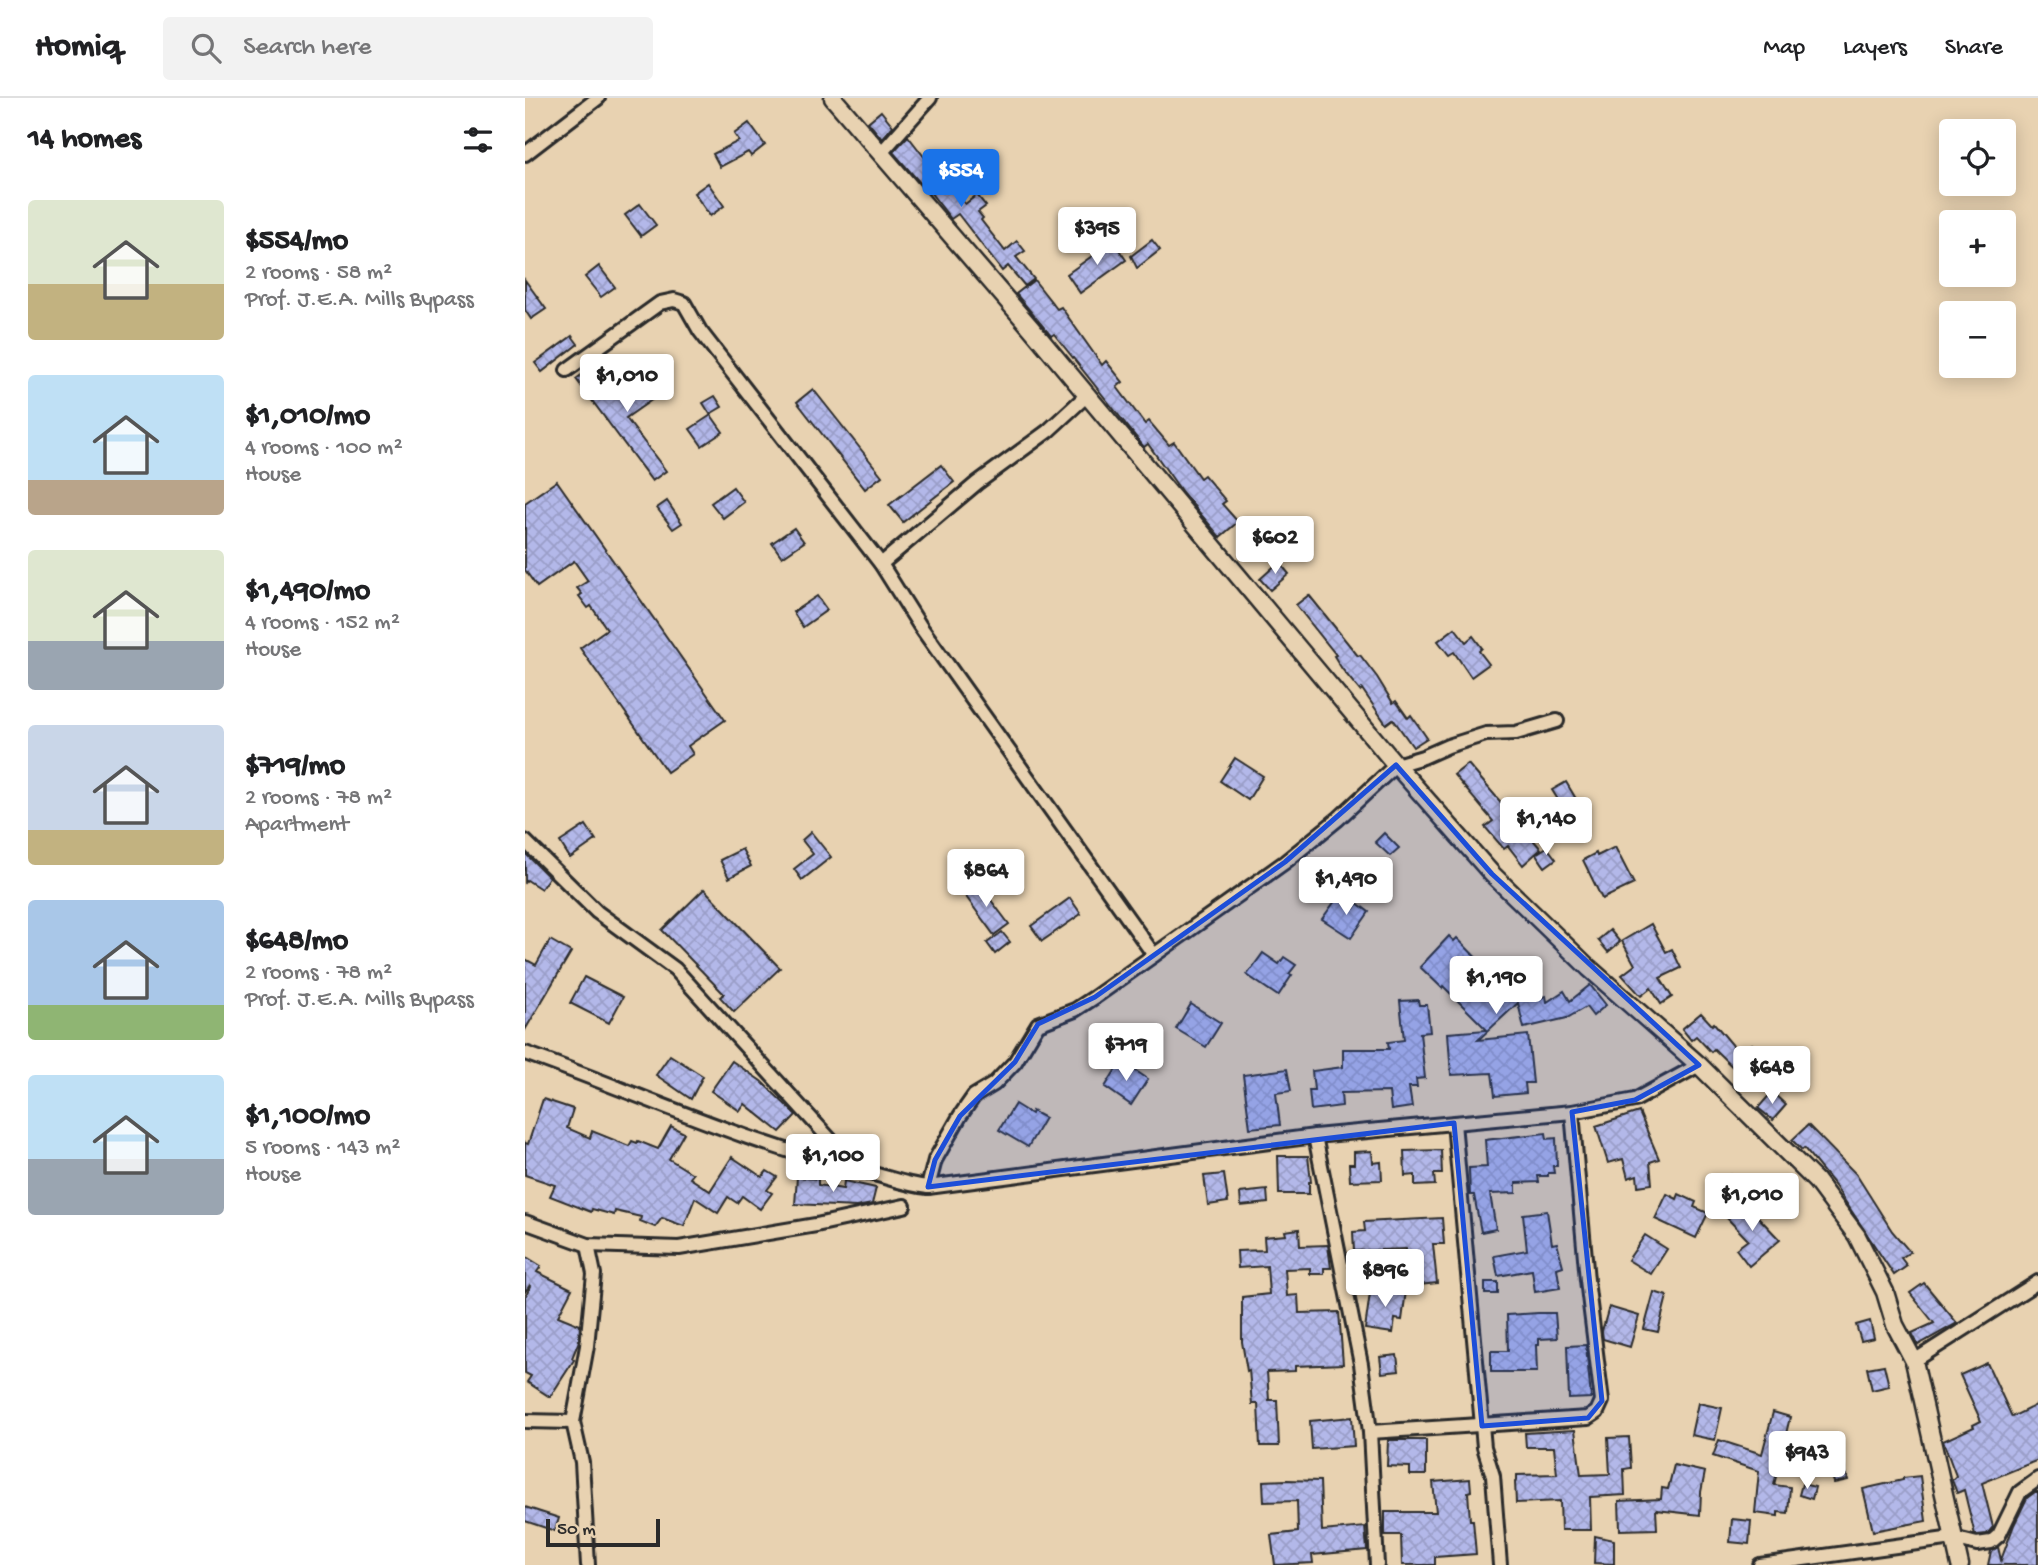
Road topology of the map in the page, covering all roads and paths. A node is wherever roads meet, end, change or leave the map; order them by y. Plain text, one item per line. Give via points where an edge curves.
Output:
1 (598, 98) edge
2 (833, 98) edge
3 (930, 98) edge
4 (881, 153) junction
5 (525, 154) edge
6 (567, 370) dead end
7 (1087, 396) junction
8 (881, 564) junction
9 (1557, 721) dead end
10 (1396, 765) junction
11 (525, 841) edge
12 (1154, 955) junction
13 (525, 1053) edge
14 (1699, 1065) junction
15 (1572, 1112) junction
16 (1454, 1123) junction
17 (1315, 1136) junction
18 (858, 1171) junction
19 (928, 1187) junction
20 (904, 1206) dead end
21 (525, 1222) edge
22 (588, 1245) junction
23 (2038, 1282) edge
24 (1914, 1361) junction
25 (525, 1421) edge
26 (573, 1422) junction
27 (1482, 1426) junction
28 (1370, 1432) junction
29 (2038, 1479) edge
30 (1953, 1538) junction
31 (588, 1565) edge
32 (1377, 1565) edge
33 (1500, 1565) edge
34 (1760, 1565) edge
35 (1960, 1565) edge

1 - 5 street
2 - 4 street
3 - 4 street
4 - 7 street
6 - 8 street via 660,303 684,303 700,331
7 - 8 street
7 - 10 street
8 - 12 street via 920,626
9 - 10 street via 1516,733 1486,734
10 - 12 street via 1285,862
10 - 14 street via 1492,874
11 - 18 street via 597,912 675,969
12 - 19 street via 1075,1010 1038,1024 1015,1062 975,1096 960,1116 935,1160
13 - 18 street via 741,1135
14 - 15 street via 1635,1100
14 - 24 street via 1817,1181 1857,1236
15 - 16 street
15 - 27 street via 1602,1401 1588,1418
16 - 17 street
16 - 27 street
17 - 19 street
17 - 28 street via 1361,1364
18 - 19 street
20 - 22 street via 679,1248
21 - 22 street
22 - 26 street via 594,1274
23 - 24 street
24 - 30 street
25 - 26 street
26 - 31 street via 582,1462
27 - 28 street
27 - 33 street via 1493,1476
28 - 32 street
29 - 30 street via 2020,1492 1991,1542
30 - 34 street
30 - 35 street

